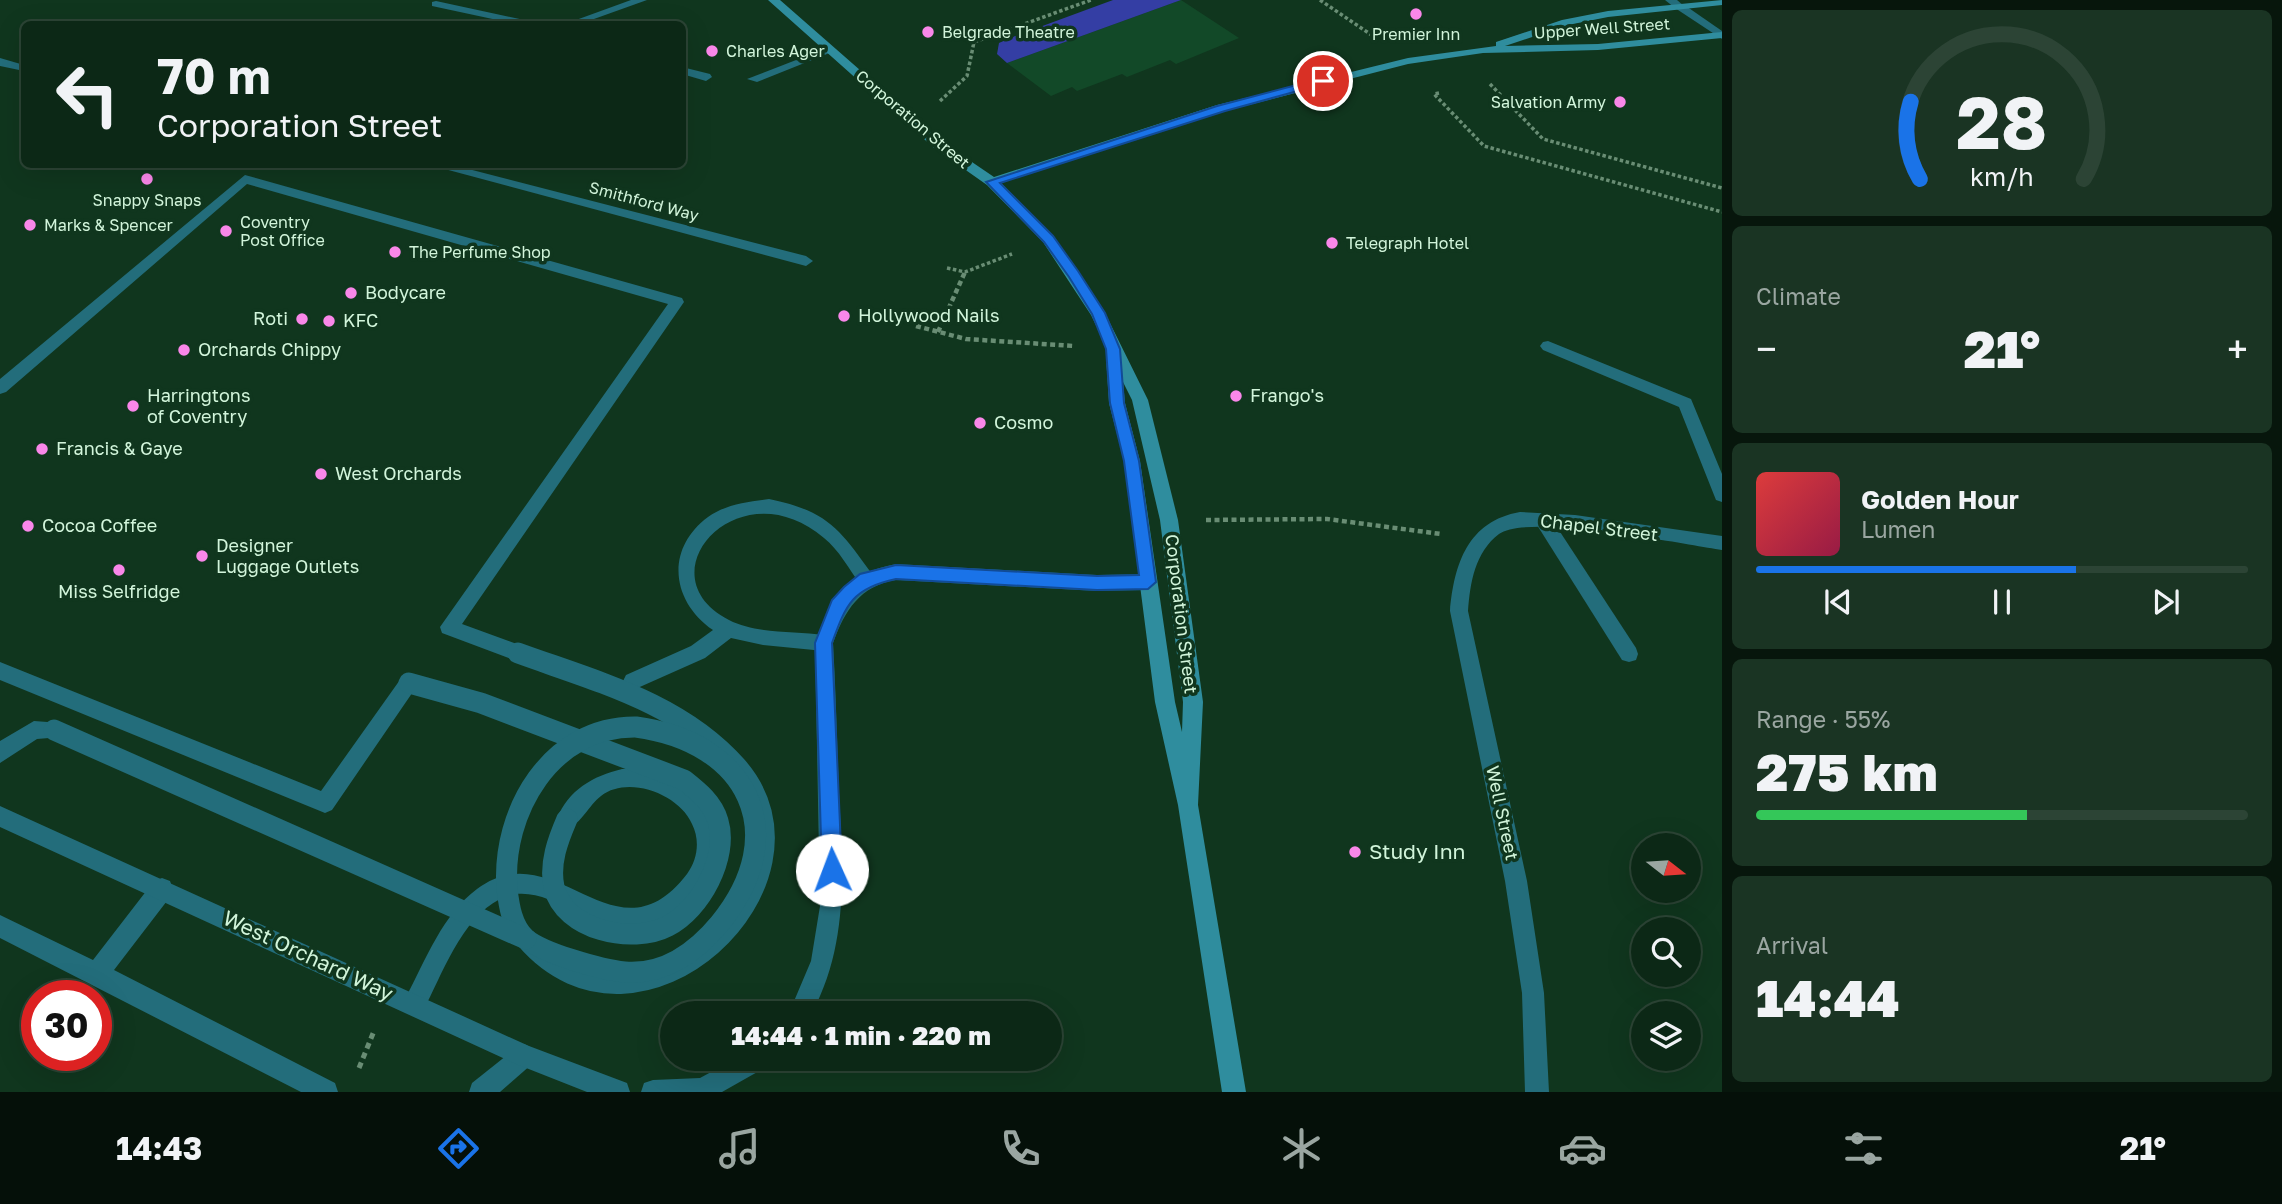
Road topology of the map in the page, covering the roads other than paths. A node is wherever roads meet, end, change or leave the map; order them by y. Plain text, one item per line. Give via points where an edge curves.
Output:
1 (642, 0) edge
2 (773, 0) edge
3 (1722, 2) edge
4 (1675, 3) edge
5 (436, 4) dead end
6 (515, 21) edge
7 (580, 21) edge
8 (1722, 36) edge
9 (831, 50) junction
10 (1483, 50) junction
11 (0, 62) edge
12 (21, 67) edge
13 (686, 70) edge
14 (706, 77) dead end
15 (753, 79) dead end
16 (447, 168) edge
17 (992, 182) junction
18 (806, 261) dead end
19 (1548, 346) dead end
20 (1113, 349) junction
21 (0, 388) edge
22 (1722, 495) edge
23 (1543, 520) junction
24 (1480, 539) joint
25 (1722, 543) edge
26 (866, 579) junction
27 (1148, 582) junction
28 (728, 629) junction
29 (824, 643) junction
30 (1629, 654) dead end
31 (0, 671) edge
32 (633, 681) dead end
33 (0, 753) edge
34 (1188, 805) junction
35 (0, 816) edge
36 (162, 889) junction
37 (0, 926) edge
38 (97, 974) junction
39 (808, 1001) edge
40 (415, 1003) junction
41 (524, 1056) junction
42 (736, 1071) edge
43 (326, 1092) edge
44 (481, 1092) edge
45 (618, 1092) edge
46 (653, 1092) edge
47 (1234, 1092) edge
48 (1537, 1092) edge

1 - 7 street
2 - 9 street, Corporation Street
3 - 4 street, Upper Well Street
4 - 8 street
4 - 10 street, Upper Well Street via 1566,22
5 - 6 street
8 - 10 street, Upper Well Street via 1598,47
9 - 15 street
9 - 17 street, Corporation Street via 937,144
10 - 17 street, Upper Well Street via 1408,61 1289,89
11 - 12 street
13 - 14 street
16 - 18 street, Smithford Way
17 - 20 street, Corporation Street via 1048,239 1098,313
19 - 22 street via 1685,403
20 - 27 street, Corporation Street via 1117,403 1132,461
20 - 34 street, Corporation Street via 1140,400 1169,520 1193,702
21 - 33 street, bridge via 245,179 677,302 449,627 663,712 715,744 744,774 762,809 765,847 751,895 720,940 683,970 619,985 590,981 557,968 530,946 523,934 509,911 504,860 514,817 536,781 572,743 632,726 672,733 708,750 739,779 754,812 757,848 744,890 715,933 678,963 620,972 548,950 527,939 517,934 506,929 54,730 34,730
23 - 24 street, Chapel Street via 1506,521
23 - 25 street, Chapel Street
23 - 30 street
24 - 48 street, Well Street via 1461,579 1460,611 1516,881 1533,993
26 - 27 street via 896,572
26 - 28 street via 830,533 809,517 788,508 745,507 719,517 702,531 689,555 685,580 693,600
26 - 29 street via 838,605
27 - 34 street, Corporation Street via 1165,702
28 - 29 street
28 - 32 street via 698,652
29 - 39 street via 833,895 826,954
31 - 40 street, bridge via 325,803 409,683 481,703 646,764 684,780 707,799 720,823 717,864 696,901 670,926 637,934 582,924 561,905 551,877 554,847 567,819 604,783 632,778 654,782 681,793 699,812 707,832 706,863 683,895 665,912 640,922 612,918 593,911 536,885 517,882 498,888 463,920
34 - 47 street, Corporation Street
35 - 36 street, West Orchard Way
36 - 38 street
36 - 40 street, West Orchard Way
37 - 38 street
38 - 43 street
40 - 41 street, West Orchard Way
41 - 44 street
41 - 45 street, West Orchard Way
42 - 46 street via 702,1090

